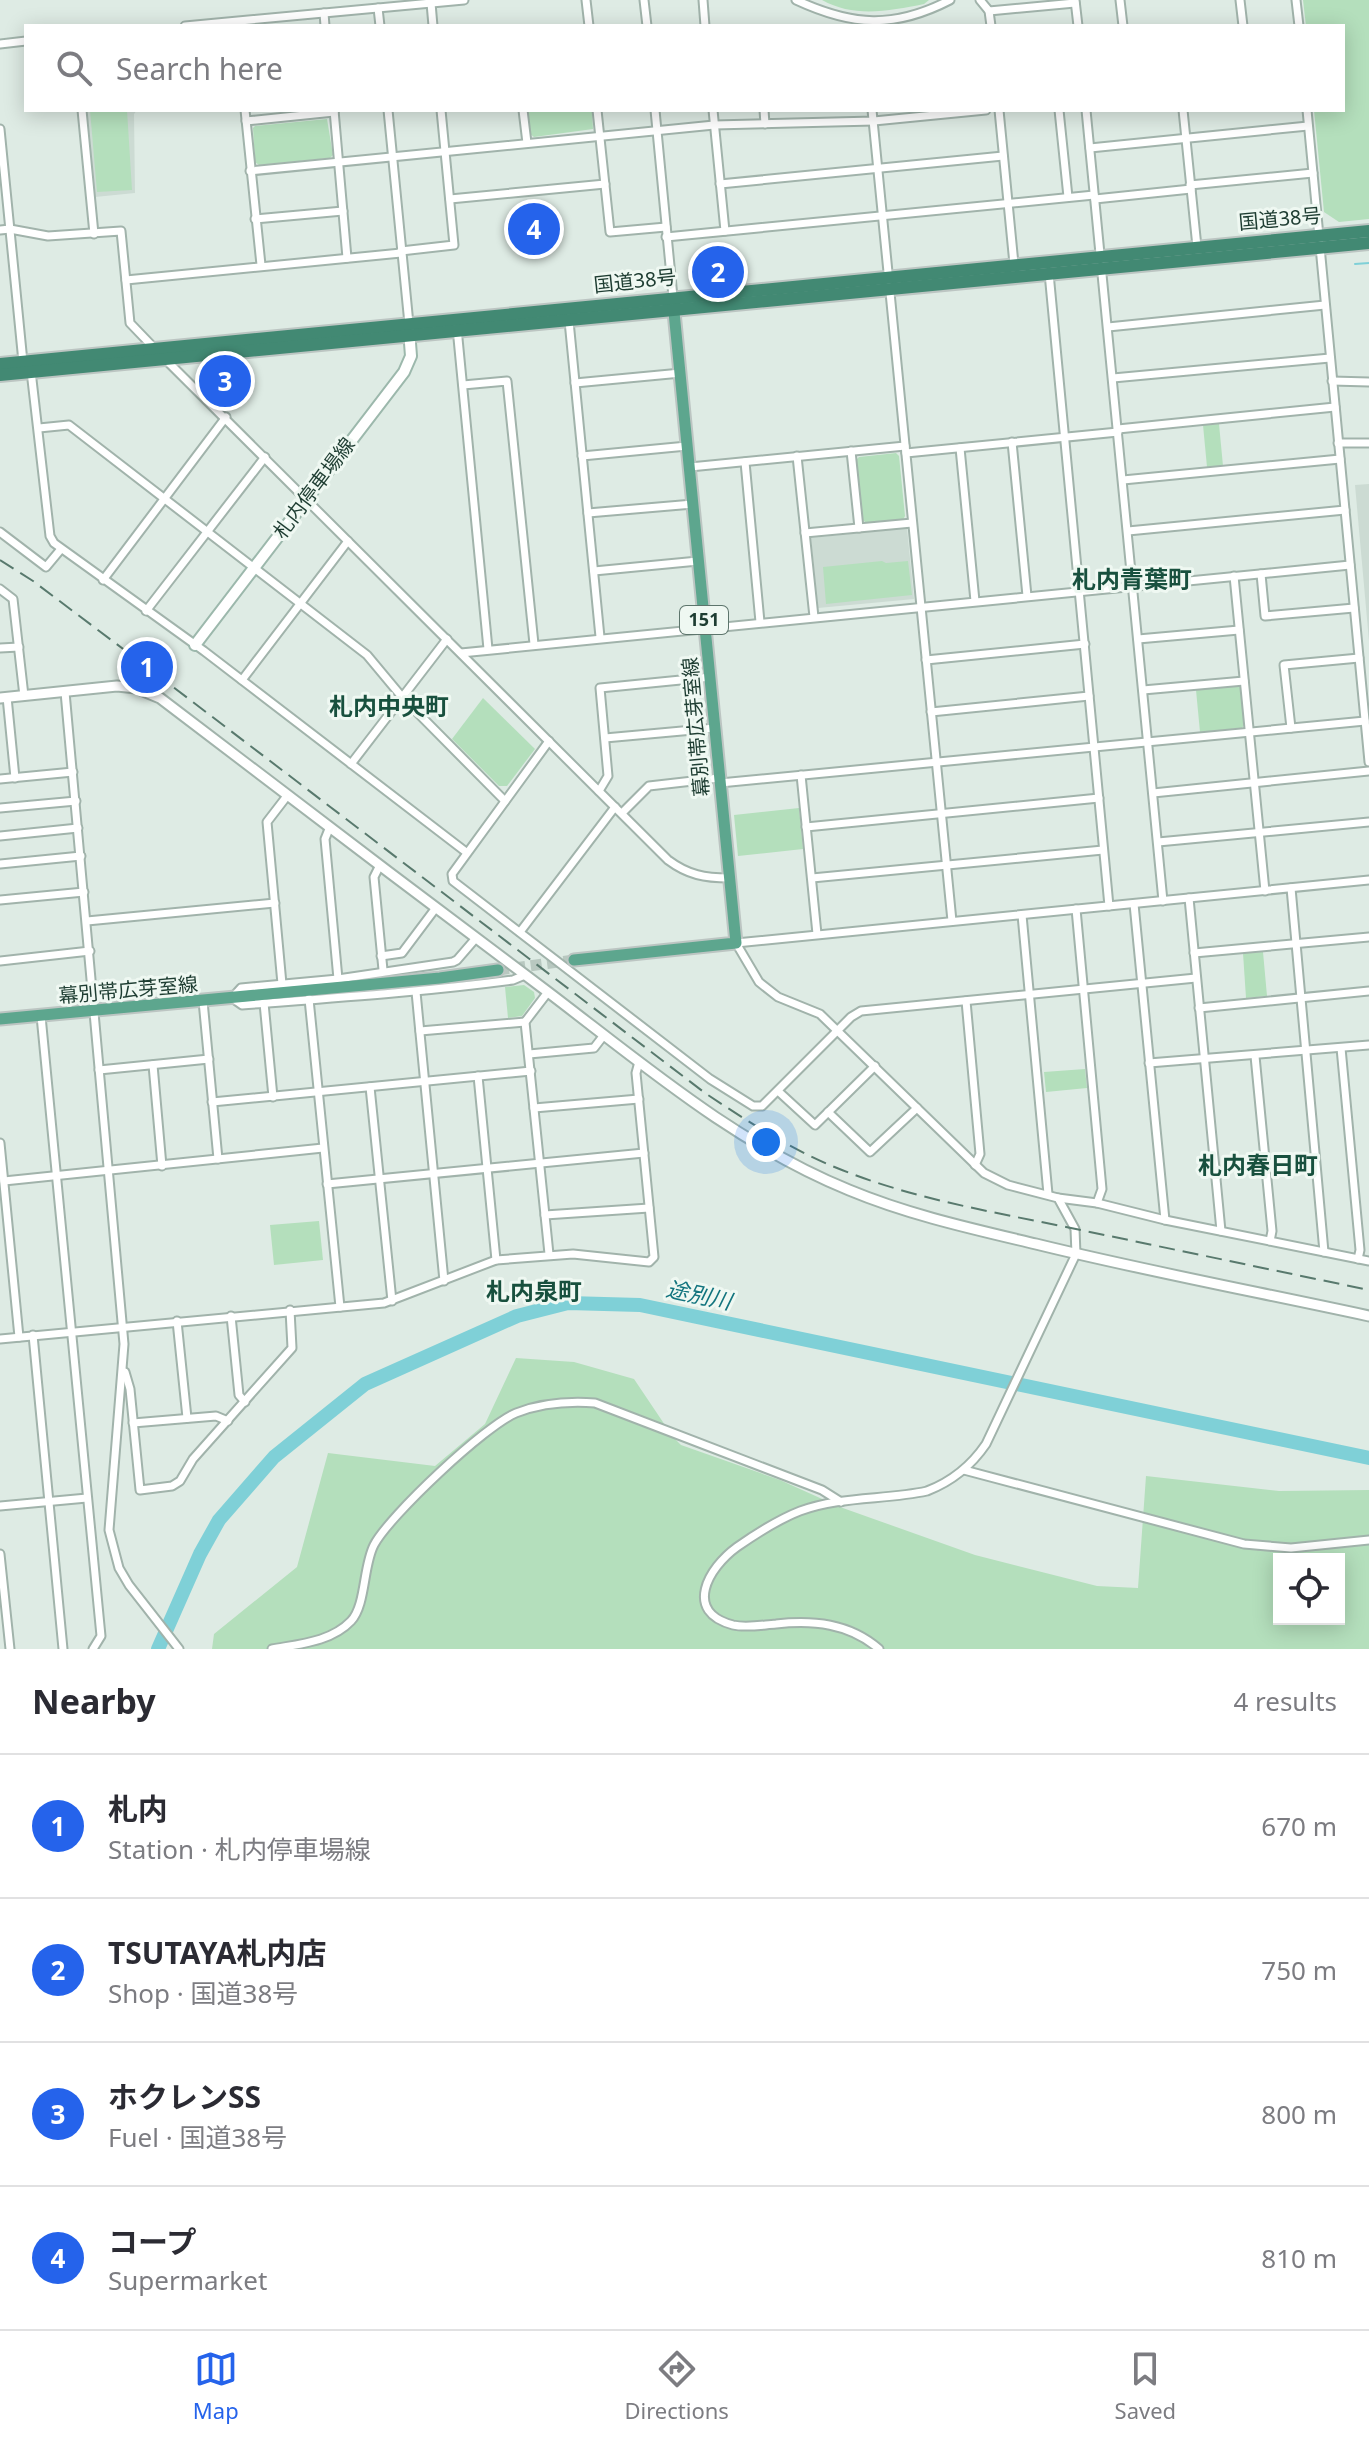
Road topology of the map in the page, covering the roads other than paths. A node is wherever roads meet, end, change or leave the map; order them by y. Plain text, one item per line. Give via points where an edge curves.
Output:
1 (464, 0) edge
2 (586, 0) edge
3 (644, 0) edge
4 (703, 0) edge
5 (796, 0) edge
6 (950, 0) edge
7 (980, 0) edge
8 (1120, 0) edge
9 (1240, 0) edge
10 (1296, 0) edge
11 (1075, 1) edge
12 (431, 3) junction
13 (378, 8) junction
14 (989, 11) junction
15 (324, 13) junction
16 (864, 23) edge
17 (237, 24) edge
18 (325, 24) edge
19 (380, 24) edge
20 (433, 24) edge
21 (589, 24) edge
22 (647, 24) edge
23 (705, 24) edge
24 (991, 24) edge
25 (1078, 24) edge
26 (1123, 24) edge
27 (1243, 24) edge
28 (1299, 24) edge
29 (24, 41) edge
30 (0, 44) edge
31 (82, 112) edge
32 (245, 112) edge
33 (325, 112) edge
34 (334, 112) edge
35 (388, 112) edge
36 (441, 112) edge
37 (523, 112) edge
38 (597, 112) edge
39 (655, 112) edge
40 (713, 112) edge
41 (764, 112) edge
42 (872, 112) edge
43 (966, 112) edge
44 (999, 112) edge
45 (1059, 112) edge
46 (1086, 112) edge
47 (1183, 112) edge
48 (1307, 112) edge
49 (246, 121) junction
50 (874, 121) junction
51 (765, 124) junction
52 (714, 125) junction
53 (1308, 126) junction
54 (0, 129) edge
55 (657, 130) junction
56 (599, 136) junction
57 (1186, 138) junction
58 (527, 143) junction
59 (1090, 148) junction
60 (445, 151) junction
61 (393, 156) junction
62 (1003, 156) junction
63 (339, 162) junction
64 (2, 163) edge
65 (879, 168) junction
66 (250, 171) junction
67 (1313, 173) junction
68 (605, 184) junction
69 (720, 184) junction
70 (1191, 187) junction
71 (1068, 197) junction
72 (1094, 197) junction
73 (450, 199) junction
74 (1008, 203) junction
75 (343, 211) junction
76 (883, 216) junction
77 (255, 219) junction
78 (666, 227) junction
79 (10, 229) junction
80 (0, 230) edge
81 (725, 231) junction
82 (1369, 231) edge
83 (94, 234) junction
84 (666, 237) junction
85 (1319, 242) junction
86 (1369, 243) edge
87 (1197, 247) junction
88 (401, 252) junction
89 (347, 258) junction
90 (1101, 262) junction
91 (1014, 264) junction
92 (261, 265) junction
93 (1049, 273) junction
94 (889, 276) junction
95 (126, 280) junction
96 (890, 290) junction
97 (673, 304) junction
98 (1325, 305) junction
99 (569, 321) junction
100 (457, 325) junction
101 (1108, 327) junction
102 (409, 330) junction
103 (154, 349) junction
104 (1330, 358) junction
105 (166, 359) junction
106 (23, 362) junction
107 (0, 364) edge
108 (33, 372) junction
109 (681, 373) junction
110 (0, 375) edge
111 (1113, 378) junction
112 (1332, 381) junction
113 (1369, 382) edge
114 (575, 383) junction
115 (463, 385) junction
116 (1335, 407) junction
117 (226, 417) junction
118 (39, 428) junction
119 (1118, 430) junction
120 (1065, 437) junction
121 (1012, 442) junction
122 (1338, 443) junction
123 (1369, 443) edge
124 (687, 446) junction
125 (960, 448) junction
126 (906, 450) junction
127 (851, 451) junction
128 (582, 456) junction
129 (797, 456) junction
130 (265, 457) junction
131 (1340, 459) junction
132 (745, 462) junction
133 (690, 467) junction
134 (1123, 480) junction
135 (307, 498) junction
136 (164, 501) junction
137 (693, 504) junction
138 (1345, 510) junction
139 (588, 513) junction
140 (912, 523) junction
141 (859, 528) junction
142 (1128, 531) junction
143 (0, 532) edge
144 (207, 533) junction
145 (805, 533) junction
146 (348, 541) junction
147 (61, 549) junction
148 (698, 561) junction
149 (1350, 565) junction
150 (253, 568) junction
151 (594, 571) junction
152 (1261, 574) junction
153 (1234, 576) junction
154 (103, 580) junction
155 (1133, 586) junction
156 (0, 589) edge
157 (1080, 591) junction
158 (1027, 596) junction
159 (975, 601) junction
160 (301, 604) junction
161 (921, 607) junction
162 (1354, 608) junction
163 (146, 611) junction
164 (814, 617) junction
165 (760, 622) junction
166 (705, 628) junction
167 (1239, 630) junction
168 (600, 637) junction
169 (447, 639) junction
170 (1138, 639) junction
171 (534, 644) junction
172 (1085, 644) junction
173 (195, 645) junction
174 (19, 647) junction
175 (0, 648) edge
176 (488, 649) junction
177 (461, 653) junction
178 (1359, 658) junction
179 (926, 660) junction
180 (711, 677) junction
181 (242, 680) junction
182 (1244, 681) junction
183 (1143, 690) junction
184 (65, 692) junction
185 (24, 696) junction
186 (1089, 696) junction
187 (402, 697) junction
188 (3, 698) edge
189 (931, 712) junction
190 (1365, 721) junction
191 (715, 728) junction
192 (1291, 728) junction
193 (1249, 732) junction
194 (605, 738) junction
195 (549, 741) junction
196 (1148, 742) junction
197 (1094, 747) junction
198 (936, 762) junction
199 (1369, 762) edge
200 (351, 764) junction
201 (1369, 771) edge
202 (73, 772) junction
203 (801, 775) junction
204 (15, 778) junction
205 (0, 779) edge
206 (720, 781) junction
207 (1255, 782) junction
208 (599, 791) junction
209 (1153, 793) junction
210 (287, 796) junction
211 (1099, 798) junction
212 (76, 801) junction
213 (505, 801) junction
214 (0, 808) edge
215 (618, 810) junction
216 (941, 813) junction
217 (1369, 822) edge
218 (806, 827) junction
219 (78, 828) junction
220 (329, 829) junction
221 (1259, 833) junction
222 (0, 836) edge
223 (1158, 842) junction
224 (1103, 850) junction
225 (466, 852) junction
226 (81, 856) junction
227 (0, 864) edge
228 (946, 865) junction
229 (379, 867) junction
230 (729, 878) junction
231 (812, 878) junction
232 (1369, 880) edge
233 (1291, 888) junction
234 (1265, 891) junction
235 (84, 892) junction
236 (1189, 898) junction
237 (0, 900) edge
238 (1163, 901) junction
239 (275, 903) junction
240 (1134, 904) junction
241 (1109, 906) junction
242 (435, 909) junction
243 (1076, 909) junction
244 (1022, 915) junction
245 (87, 921) junction
246 (952, 921) junction
247 (520, 932) junction
248 (817, 934) junction
249 (1369, 937) edge
250 (476, 938) junction
251 (736, 943) junction
252 (1296, 944) junction
253 (90, 951) junction
254 (1194, 953) junction
255 (381, 956) junction
256 (574, 960) tunnel mouth
257 (0, 961) edge
258 (383, 970) junction
259 (498, 970) tunnel mouth
260 (525, 975) junction
261 (1196, 978) junction
262 (338, 979) junction
263 (282, 984) junction
264 (1141, 984) junction
265 (1083, 989) junction
266 (1369, 991) edge
267 (416, 992) junction
268 (548, 992) junction
269 (1028, 995) junction
270 (232, 998) junction
271 (1301, 998) junction
272 (309, 999) junction
273 (203, 1001) junction
274 (966, 1001) junction
275 (264, 1003) junction
276 (1199, 1008) junction
277 (93, 1011) junction
278 (41, 1016) junction
279 (0, 1019) edge
280 (525, 1022) junction
281 (838, 1030) junction
282 (420, 1031) junction
283 (604, 1035) junction
284 (1369, 1045) edge
285 (1341, 1048) junction
286 (1307, 1051) junction
287 (529, 1054) junction
288 (1255, 1056) junction
289 (209, 1059) junction
290 (1204, 1060) junction
291 (639, 1062) junction
292 (1149, 1063) junction
293 (153, 1065) junction
294 (875, 1066) junction
295 (99, 1070) junction
296 (531, 1071) junction
297 (478, 1076) junction
298 (425, 1082) junction
299 (370, 1087) junction
300 (778, 1091) junction
301 (319, 1092) junction
302 (273, 1097) junction
303 (639, 1099) junction
304 (212, 1102) junction
305 (534, 1108) junction
306 (917, 1108) junction
307 (828, 1112) junction
308 (0, 1143) edge
309 (323, 1148) junction
310 (644, 1153) junction
311 (218, 1159) junction
312 (539, 1163) junction
313 (975, 1165) junction
314 (162, 1166) junction
315 (486, 1169) junction
316 (108, 1171) junction
317 (433, 1173) junction
318 (55, 1176) junction
319 (379, 1178) junction
320 (4, 1181) junction
321 (327, 1184) junction
322 (1048, 1194) junction
323 (1058, 1198) junction
324 (1097, 1203) junction
325 (649, 1208) junction
326 (545, 1215) junction
327 (1165, 1220) junction
328 (4, 1221) edge
329 (1221, 1231) junction
330 (1270, 1241) junction
331 (1324, 1252) junction
332 (549, 1254) junction
333 (1076, 1254) junction
334 (1358, 1259) junction
335 (496, 1260) junction
336 (1369, 1261) edge
337 (444, 1281) junction
338 (392, 1301) junction
339 (340, 1307) junction
340 (290, 1310) junction
341 (231, 1316) junction
342 (1369, 1316) edge
343 (177, 1321) junction
344 (123, 1327) junction
345 (72, 1332) junction
346 (33, 1335) junction
347 (19, 1337) junction
348 (0, 1339) edge
349 (124, 1366) junction
350 (245, 1402) junction
351 (187, 1418) junction
352 (228, 1421) junction
353 (133, 1423) junction
354 (964, 1470) junction
355 (87, 1498) junction
356 (49, 1502) junction
357 (841, 1502) junction
358 (0, 1506) edge
359 (1369, 1540) edge
360 (0, 1554) edge
361 (10, 1649) edge
362 (63, 1649) edge
363 (93, 1649) edge
364 (179, 1649) edge
365 (272, 1649) edge
366 (879, 1649) edge

1 - 12 street
2 - 21 street
3 - 22 street
4 - 23 street
5 - 16 street
6 - 16 street via 900,20
7 - 14 street
8 - 26 street
9 - 27 street
10 - 28 street
11 - 14 street
11 - 25 street
12 - 13 street
12 - 20 street
13 - 15 street
13 - 19 street
14 - 24 street
15 - 17 street
15 - 18 street
29 - 30 street
31 - 83 street
32 - 49 street
33 - 49 street
34 - 63 street
35 - 61 street
36 - 60 street
37 - 58 street
38 - 56 street
39 - 55 street
40 - 52 street
41 - 51 street
42 - 50 street
43 - 50 street
44 - 62 street
45 - 71 street
46 - 59 street
47 - 57 street
48 - 53 street
49 - 66 street
50 - 51 street
50 - 65 street
51 - 52 street
52 - 55 street
52 - 69 street
53 - 57 street
53 - 67 street
54 - 64 street
55 - 56 street
55 - 78 street
56 - 58 street
56 - 68 street
57 - 59 street
57 - 70 street
58 - 60 street
59 - 72 street
60 - 61 street
60 - 73 street
61 - 63 street
61 - 88 street
62 - 65 street
62 - 74 street
63 - 66 street
63 - 75 street
64 - 79 street
65 - 69 street
65 - 76 street
66 - 77 street
67 - 70 street
67 - 85 street
68 - 73 street
68 - 78 street via 610,232
69 - 81 street
70 - 72 street
70 - 87 street
71 - 72 street
71 - 74 street
72 - 90 street
73 - 88 street via 454,245
74 - 76 street
74 - 91 street
75 - 77 street
75 - 89 street
76 - 81 street
76 - 94 street
77 - 92 street
78 - 84 street
79 - 80 street
79 - 83 street via 48,236
79 - 106 street
81 - 84 street
82 - 85 highway, 国道38号
83 - 95 street via 121,231
84 - 97 street
85 - 86 highway, 国道38号
85 - 87 highway, 国道38号
85 - 90 highway, 国道38号
85 - 98 street
87 - 90 highway, 国道38号
88 - 89 street
88 - 102 street
89 - 92 street
90 - 91 highway, 国道38号
90 - 93 highway, 国道38号
90 - 101 street
91 - 94 highway, 国道38号
92 - 95 street
93 - 96 highway, 国道38号
93 - 120 street
94 - 96 street
94 - 97 highway, 国道38号
95 - 103 street via 130,323
96 - 97 highway, 国道38号
96 - 126 street
97 - 99 highway, 国道38号
97 - 100 highway, 国道38号
97 - 109 main road, 幕別帯広芽室線 / 151
98 - 101 street
98 - 104 street
99 - 100 highway, 国道38号
99 - 114 street
100 - 102 highway, 国道38号
100 - 115 street
101 - 111 street
102 - 103 highway, 国道38号
102 - 105 highway, 国道38号
102 - 135 main road, 札内停車場線 via 411,356 404,372
103 - 105 street
103 - 106 highway, 国道38号
104 - 111 street
104 - 112 street
105 - 108 highway, 国道38号
105 - 117 street
106 - 107 highway, 国道38号
106 - 108 street
108 - 110 highway, 国道38号
108 - 118 street
109 - 114 street
109 - 124 main road, 幕別帯広芽室線 / 151
111 - 119 street
112 - 113 street
112 - 116 street
114 - 128 street
115 - 171 street via 507,381
115 - 176 street
116 - 119 street
116 - 122 street
117 - 130 street
117 - 136 street
118 - 136 street via 69,425
118 - 147 street via 50,536
119 - 120 street
119 - 134 street
120 - 121 street
120 - 157 street
121 - 125 street
121 - 158 street
122 - 123 street
122 - 131 street
124 - 128 street
124 - 133 main road, 幕別帯広芽室線 / 151
125 - 126 street
125 - 159 street
126 - 127 street
126 - 140 street
127 - 129 street
127 - 141 street
128 - 139 street
129 - 132 street
129 - 145 street
130 - 135 street
130 - 144 street
131 - 134 street
131 - 138 street
132 - 133 street
132 - 165 street
133 - 137 main road, 幕別帯広芽室線 / 151
134 - 142 street
135 - 146 street
135 - 150 main road, 札内停車場線
136 - 144 street
136 - 154 street
137 - 139 street
137 - 148 main road, 幕別帯広芽室線 / 151
138 - 142 street
138 - 149 street
139 - 151 street
140 - 141 street
140 - 161 street
141 - 145 street
142 - 155 street
143 - 147 street via 46,567
144 - 150 street
144 - 163 street
145 - 164 street
146 - 160 street
146 - 169 street
147 - 154 street
148 - 151 street
148 - 166 main road, 幕別帯広芽室線 / 151
149 - 152 street
149 - 162 street
150 - 160 street
150 - 173 main road, 札内停車場線
151 - 168 street
152 - 153 street
152 - 162 street via 1265,616
153 - 155 street
153 - 167 street
154 - 163 street
155 - 157 street
155 - 170 street
156 - 174 street via 13,599
157 - 158 street
157 - 172 street
158 - 159 street
159 - 161 street
160 - 181 street
160 - 187 street via 367,655
161 - 164 street
161 - 179 street
162 - 178 street
163 - 173 street
164 - 165 street
165 - 166 street
166 - 168 street
166 - 180 main road, 幕別帯広芽室線 / 151
167 - 170 street
167 - 182 street
168 - 171 street
169 - 177 street
169 - 187 street
170 - 183 street
171 - 176 street
172 - 179 street
172 - 186 street
173 - 181 street
174 - 175 street
174 - 185 street
176 - 177 street
177 - 195 street
178 - 190 street
178 - 192 street via 1284,665
179 - 189 street
180 - 191 main road, 幕別帯広芽室線 / 151
180 - 194 street via 600,688
181 - 200 street
182 - 183 street
182 - 193 street
183 - 196 street
184 - 185 street
184 - 202 street
184 - 210 street via 117,686 160,698
185 - 188 street
186 - 189 street
186 - 197 street
187 - 200 street
187 - 213 street
188 - 204 street
189 - 198 street
190 - 192 street
190 - 199 street
191 - 194 street
191 - 206 main road, 幕別帯広芽室線 / 151
192 - 193 street
193 - 196 street
193 - 207 street
194 - 208 street via 608,776
195 - 208 street
195 - 213 street
196 - 197 street
196 - 209 street
197 - 198 street
197 - 211 street
198 - 203 street
198 - 216 street
200 - 225 street
201 - 207 street
202 - 204 street
202 - 212 street
203 - 206 street
203 - 218 street
204 - 205 street
206 - 215 street via 649,786
206 - 230 main road, 幕別帯広芽室線 / 151
207 - 209 street
207 - 221 street
208 - 215 street
209 - 223 street
210 - 220 street
210 - 239 street via 267,822
211 - 216 street
211 - 224 street
212 - 214 street
212 - 219 street
213 - 225 street
215 - 230 street via 679,868 705,878
215 - 247 street
216 - 218 street
216 - 228 street
217 - 221 street
218 - 231 street
219 - 222 street
219 - 226 street
220 - 229 street
220 - 262 street via 325,839
221 - 223 street
221 - 234 street
223 - 238 street
224 - 228 street
224 - 241 street
225 - 247 street via 453,881
226 - 227 street
226 - 235 street
228 - 231 street
228 - 246 street
229 - 242 street
229 - 255 street via 374,877
230 - 251 main road, 幕別帯広芽室線 / 151
231 - 248 street
232 - 233 street
233 - 234 street
233 - 252 street
234 - 236 street
235 - 237 street
235 - 245 street
236 - 238 street
236 - 254 street
238 - 240 street
239 - 245 street
239 - 263 street
240 - 241 street
240 - 264 street
241 - 243 street
242 - 250 street
242 - 255 street via 402,953
243 - 244 street
243 - 265 street
244 - 246 street
244 - 269 street
245 - 253 street
246 - 248 street
247 - 300 street via 710,1079 753,1106 762,1106
248 - 251 street
249 - 252 street
250 - 258 street via 453,962
250 - 260 street
251 - 256 main road
251 - 281 street via 759,982 778,997 812,1009
252 - 254 street
252 - 271 street
253 - 257 street
253 - 277 street
254 - 261 street
255 - 258 street
258 - 262 street
259 - 270 main road, 幕別帯広芽室線
260 - 267 street
260 - 268 street
261 - 264 street
261 - 276 street
262 - 263 street
263 - 270 street via 241,988
264 - 265 street
264 - 292 street
265 - 269 street
265 - 324 street via 1102,1189
266 - 271 street
267 - 272 street
267 - 282 street
268 - 280 street
268 - 283 street
269 - 274 street
269 - 322 street
270 - 273 main road, 幕別帯広芽室線
270 - 275 street via 242,1005
271 - 276 street
271 - 286 street
272 - 275 street
272 - 301 street
273 - 277 main road, 幕別帯広芽室線
273 - 289 street
274 - 281 street via 861,1011
274 - 313 street via 980,1154
275 - 302 street
276 - 290 street
277 - 278 main road, 幕別帯広芽室線
277 - 295 street
278 - 279 main road, 幕別帯広芽室線
278 - 318 street
280 - 282 street
280 - 287 street
281 - 294 street
281 - 300 street
282 - 298 street
283 - 287 street via 594,1048
283 - 291 street
284 - 285 street
285 - 286 street
285 - 334 street
286 - 288 street
286 - 331 street
287 - 296 street
288 - 290 street
288 - 330 street
289 - 293 street
289 - 304 street
290 - 292 street
290 - 329 street
291 - 303 street
291 - 333 street via 753,1142 849,1191 904,1211
292 - 327 street
293 - 295 street
293 - 314 street
294 - 306 street
294 - 307 street
295 - 316 street
296 - 297 street
296 - 305 street
297 - 298 street
297 - 315 street
298 - 299 street
298 - 317 street
299 - 301 street
299 - 319 street
300 - 307 street via 815,1125
301 - 302 street
301 - 309 street
302 - 304 street
303 - 305 street
303 - 310 street
304 - 311 street
305 - 312 street
306 - 307 street via 870,1152
306 - 313 street
308 - 320 street
309 - 311 street
309 - 321 street
310 - 312 street
310 - 325 street
311 - 314 street
312 - 315 street
312 - 326 street
313 - 322 street via 1008,1185
314 - 316 street
315 - 317 street
315 - 335 street
316 - 318 street
316 - 344 street
317 - 319 street
317 - 337 street
318 - 320 street
318 - 345 street
319 - 321 street
319 - 338 street
320 - 328 street
321 - 339 street
322 - 323 street
323 - 324 street
323 - 333 street via 1075,1229
324 - 327 street
325 - 326 street
325 - 332 street via 654,1257 649,1262
326 - 332 street
327 - 329 street
328 - 347 street
329 - 330 street
330 - 331 street
331 - 334 street
332 - 335 street
333 - 342 street
333 - 354 street via 998,1420
334 - 336 street
335 - 337 street
337 - 338 street
338 - 339 street
339 - 340 street
340 - 341 street
340 - 350 street via 292,1348
341 - 343 street
341 - 350 street via 239,1395
343 - 344 street
343 - 351 street
344 - 345 street
344 - 349 street
345 - 346 street
345 - 355 street
346 - 347 street
346 - 356 street
347 - 348 street
349 - 353 street
349 - 364 street via 109,1530 119,1568
350 - 352 street
351 - 352 street via 216,1416
351 - 353 street
352 - 353 street via 180,1481 140,1490
354 - 357 street via 927,1491
354 - 359 street via 1244,1544 1291,1548
355 - 356 street
355 - 363 street via 101,1636
356 - 358 street
356 - 362 street
357 - 365 street via 822,1490 595,1403 565,1401 538,1407 498,1422 383,1529 365,1568 355,1617 345,1627 320,1640
357 - 366 street via 768,1525 728,1554 705,1583 707,1604 712,1614 736,1626 825,1623
360 - 361 street

